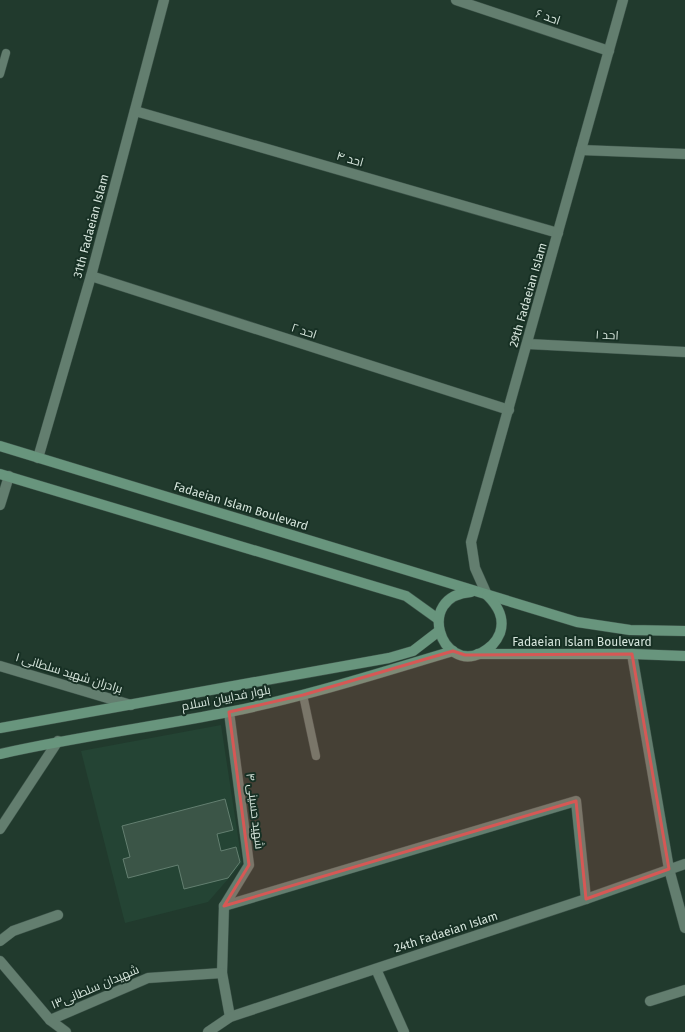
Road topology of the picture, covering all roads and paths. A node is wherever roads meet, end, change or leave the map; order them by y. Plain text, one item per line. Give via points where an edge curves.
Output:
1 (164, 0) edge
2 (458, 0) edge
3 (623, 0) edge
4 (609, 51) junction
5 (6, 52) dead end
6 (0, 74) edge
7 (135, 111) junction
8 (581, 150) junction
9 (685, 154) edge
10 (558, 233) junction
11 (91, 276) junction
12 (528, 344) junction
13 (685, 352) edge
14 (509, 410) junction
15 (0, 446) edge
16 (38, 458) junction
17 (5, 475) edge
18 (0, 505) edge
19 (474, 591) junction
20 (487, 596) junction
21 (438, 619) junction
22 (439, 632) junction
23 (685, 632) edge
24 (453, 651) junction
25 (478, 654) junction
26 (632, 654) junction
27 (685, 656) edge
28 (0, 666) edge
29 (303, 695) junction
30 (131, 705) junction
31 (229, 712) junction
32 (0, 728) edge
33 (58, 741) junction
34 (0, 754) edge
35 (316, 756) dead end
36 (0, 829) edge
37 (685, 864) edge
38 (670, 869) junction
39 (586, 899) junction
40 (224, 906) junction
41 (58, 915) dead end
42 (685, 928) edge
43 (0, 941) edge
44 (0, 961) edge
45 (376, 970) junction
46 (222, 973) junction
47 (685, 990) edge
48 (650, 1001) dead end
49 (230, 1017) junction
50 (50, 1020) junction
51 (215, 1031) edge
52 (66, 1032) edge
53 (404, 1032) edge

1 - 7 street, 31th Fadaeian Islam
2 - 4 street, احد ۶
3 - 4 street, 29th Fadaeian Islam
4 - 8 street, 29th Fadaeian Islam
5 - 6 lane
7 - 10 street, احد ۴
7 - 11 street, 31th Fadaeian Islam
8 - 9 street
8 - 10 street, 29th Fadaeian Islam
10 - 12 street, 29th Fadaeian Islam
11 - 14 street, احد ۲
11 - 16 street, 31th Fadaeian Islam
12 - 13 street, احد ۱
12 - 14 street, 29th Fadaeian Islam
14 - 20 street, 29th Fadaeian Islam via 471,542 476,568
15 - 16 main road, Fadaeian Islam Boulevard
16 - 19 main road, Fadaeian Islam Boulevard
17 - 18 street
17 - 21 main road via 406,596
19 - 20 main road
19 - 21 main road via 462,592 450,598 442,607
20 - 23 main road, Fadaeian Islam Boulevard via 577,622 630,630
20 - 25 main road via 496,604 501,615 502,628 498,640 489,649
21 - 22 main road
22 - 24 main road via 444,643
22 - 30 main road, بلوار فداییان اسلام via 413,651 389,658
24 - 25 main road via 465,655
24 - 29 main road, بلوار فداییان اسلام
25 - 26 main road, Fadaeian Islam Boulevard
26 - 27 main road, Fadaeian Islam Boulevard
26 - 38 street
28 - 30 street, برادران شهید سلطانی ۱
29 - 31 main road, بلوار فداییان اسلام
29 - 35 lane
30 - 32 main road, بلوار فداییان اسلام
31 - 33 main road, بلوار فداییان اسلام
31 - 40 street, شهید حسینی ۴ via 249,865
33 - 34 main road, بلوار فداییان اسلام
33 - 36 street
37 - 38 street, 24th Fadaeian Islam
38 - 39 street, 24th Fadaeian Islam
38 - 42 street
39 - 40 street via 576,800
39 - 45 street, 24th Fadaeian Islam
40 - 46 street
41 - 43 street via 13,931
44 - 50 street
45 - 49 street, 24th Fadaeian Islam
45 - 53 street
46 - 49 street
46 - 50 street, شهیدان سلطانی۱۳ via 148,978
47 - 48 street
49 - 51 street
50 - 52 street

